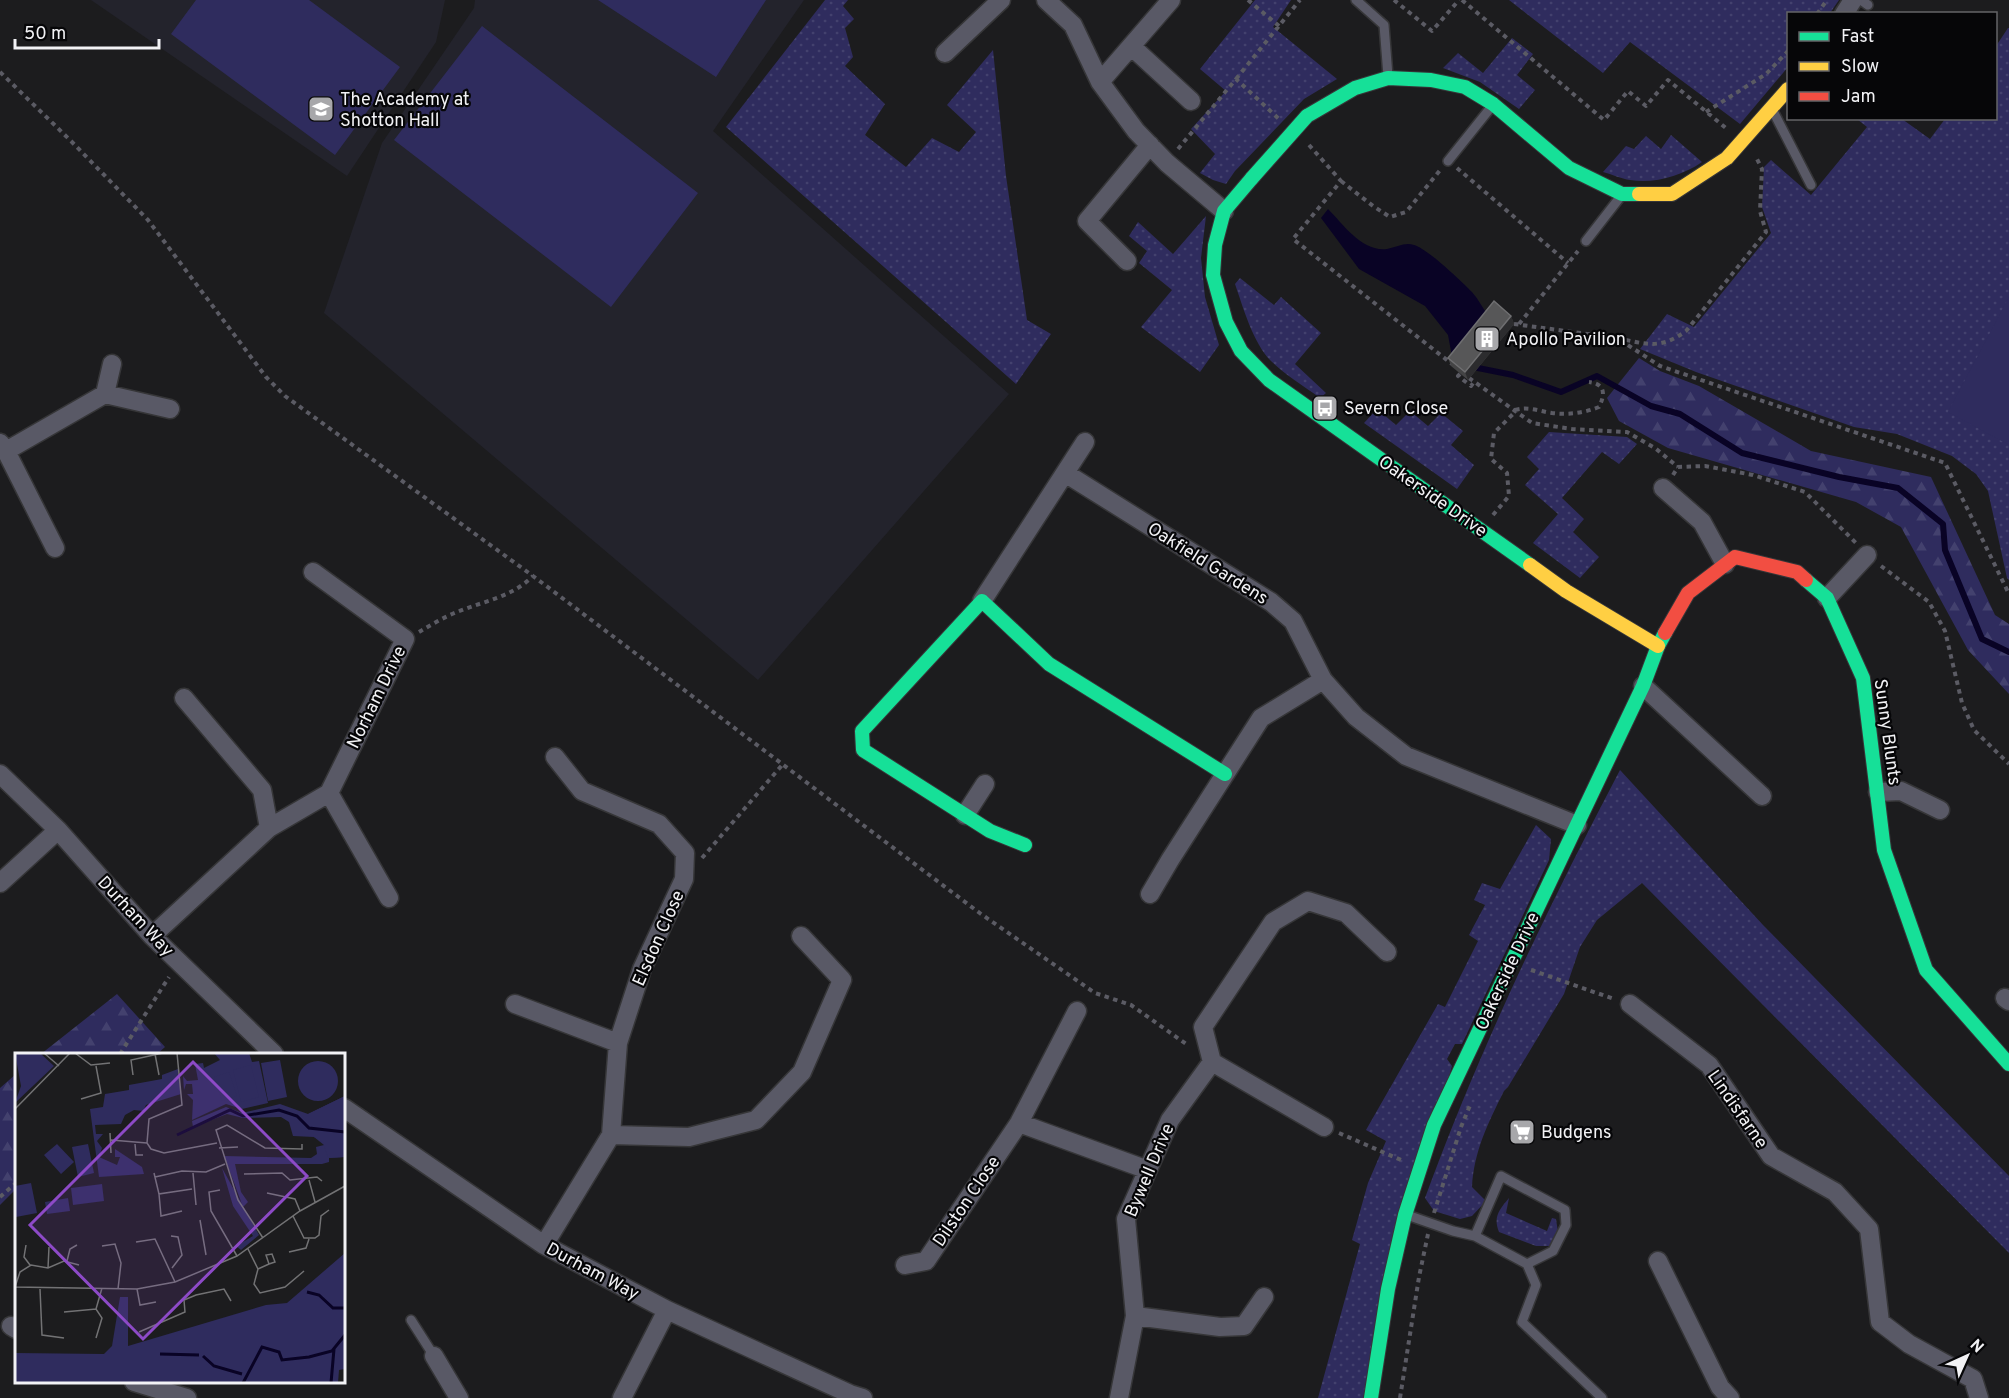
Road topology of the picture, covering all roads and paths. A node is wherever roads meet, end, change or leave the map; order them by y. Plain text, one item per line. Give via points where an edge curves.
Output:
1 (1001, 0) edge
2 (1046, 0) edge
3 (1171, 0) edge
4 (1248, 0) edge
5 (1300, 0) edge
6 (1356, 0) edge
7 (1395, 0) edge
8 (1461, 0) edge
9 (1861, 2) edge
10 (1847, 12) edge
11 (1279, 26) junction
12 (1131, 46) junction
13 (1787, 52) edge
14 (945, 53) dead end
15 (0, 72) edge
16 (1388, 78) junction
17 (1236, 79) junction
18 (1100, 82) junction
19 (1787, 90) edge
20 (1191, 101) dead end
21 (1493, 104) junction
22 (1772, 109) junction
23 (1706, 112) junction
24 (1282, 121) dead end
25 (1742, 142) junction
26 (1307, 143) dead end
27 (1150, 145) junction
28 (1448, 161) junction
29 (1167, 162) junction
30 (1341, 181) junction
31 (1812, 185) dead end
32 (1622, 194) junction
33 (1224, 212) junction
34 (1586, 241) joint
35 (1127, 261) dead end
36 (1568, 263) junction
37 (1617, 338) junction
38 (112, 364) dead end
39 (1452, 364) edge
40 (1460, 374) edge
41 (1589, 382) dead end
42 (105, 394) junction
43 (170, 409) dead end
44 (1515, 410) junction
45 (1085, 442) dead end
46 (3, 447) edge
47 (1678, 467) dead end
48 (1065, 473) junction
49 (1664, 488) dead end
50 (1480, 529) junction
51 (55, 548) dead end
52 (1868, 555) dead end
53 (1725, 564) junction
54 (313, 572) dead end
55 (533, 576) junction
56 (2009, 594) edge
57 (1827, 598) junction
58 (982, 601) junction
59 (405, 639) junction
60 (1658, 646) junction
61 (1323, 680) junction
62 (1643, 686) junction
63 (184, 698) dead end
64 (555, 757) dead end
65 (783, 764) junction
66 (0, 774) edge
67 (1225, 774) junction
68 (985, 784) dead end
69 (1878, 792) junction
70 (329, 793) junction
71 (1762, 796) dead end
72 (1940, 810) dead end
73 (965, 815) junction
74 (1577, 825) junction
75 (268, 828) junction
76 (58, 830) junction
77 (1024, 845) dead end
78 (685, 865) junction
79 (0, 883) edge
80 (1150, 894) dead end
81 (388, 898) dead end
82 (152, 936) junction
83 (801, 936) dead end
84 (1387, 952) dead end
85 (179, 961) junction
86 (1510, 963) junction
87 (1531, 970) dead end
88 (1527, 980) dead end
89 (515, 1004) dead end
90 (1630, 1005) joint
91 (1077, 1011) dead end
92 (618, 1043) junction
93 (121, 1053) edge
94 (269, 1053) edge
95 (1212, 1062) junction
96 (2009, 1064) edge
97 (1473, 1098) dead end
98 (345, 1109) edge
99 (1019, 1123) junction
100 (1324, 1127) joint
101 (611, 1135) junction
102 (1420, 1168) junction
103 (1148, 1170) junction
104 (15, 1184) edge
105 (0, 1197) edge
106 (1434, 1213) dead end
107 (1405, 1215) junction
108 (1430, 1224) dead end
109 (1475, 1236) junction
110 (544, 1245) junction
111 (1658, 1261) dead end
112 (1527, 1264) junction
113 (905, 1265) dead end
114 (1264, 1297) dead end
115 (668, 1310) junction
116 (1135, 1316) junction
117 (411, 1320) dead end
118 (434, 1356) joint
119 (137, 1383) edge
120 (187, 1398) edge
121 (459, 1398) edge
122 (622, 1398) edge
123 (863, 1398) edge
124 (1119, 1398) edge
125 (1371, 1398) edge
126 (1400, 1398) edge
127 (1602, 1398) edge
128 (1730, 1398) edge
129 (1979, 1398) edge

1 - 14 street
2 - 18 street via 1073,25
3 - 12 street
4 - 11 path
5 - 11 path
6 - 16 lane via 1384,25
7 - 8 path via 1432,31
8 - 23 path via 1604,120 1628,91 1646,106 1668,80
9 - 10 street
11 - 17 path
12 - 18 street
12 - 20 street
13 - 23 path via 1766,74
15 - 55 path via 148,220 266,377 285,396
16 - 21 street, Oakerside Drive via 1431,80 1464,87
16 - 33 street, Oakerside Drive, bridge via 1355,88 1307,116
17 - 24 path
17 - 29 path
18 - 27 street
19 - 22 street, Oakerside Drive
21 - 28 lane
21 - 32 street, Oakerside Drive via 1569,168
22 - 25 street, Oakerside Drive
22 - 31 lane
23 - 25 path
25 - 32 street, Oakerside Drive via 1727,158 1672,194
25 - 37 path via 1762,169 1760,211 1766,232 1686,331 1673,340 1653,345
26 - 30 path
27 - 29 street
27 - 35 street via 1087,221
28 - 30 path via 1406,212 1390,217
28 - 36 path
29 - 33 street
30 - 39 path via 1293,239
32 - 34 lane
33 - 50 street, Oakerside Drive via 1215,245 1213,275 1226,322 1240,351 1269,380
34 - 36 path
36 - 37 path via 1516,325
37 - 56 path via 1660,366 1945,463
38 - 42 street
40 - 44 path via 1471,386 1472,380
41 - 44 path via 1602,389 1604,398 1599,407 1584,413 1553,413 1524,407
42 - 43 street
42 - 46 street
44 - 47 path via 1532,423 1627,432
44 - 50 path via 1494,433 1491,459 1507,473 1509,496
45 - 48 street
46 - 51 street
48 - 58 street
48 - 61 street, Oakfield Gardens via 1271,602 1293,621
49 - 53 street via 1702,522
50 - 60 street, Oakerside Drive via 1566,591
52 - 57 street
53 - 57 street, Sunny Blunts via 1735,557 1797,572
53 - 60 street via 1688,593
54 - 59 street, Norham Drive
55 - 59 path via 508,594 454,612
55 - 65 path
57 - 69 street, Sunny Blunts via 1863,678
58 - 67 street via 1049,664
58 - 73 street via 862,730 863,750
59 - 70 street, Norham Drive
60 - 62 street, Oakerside Drive
61 - 67 street via 1261,718
61 - 74 street, Oakfield Gardens via 1356,717 1406,756
62 - 71 street
62 - 74 street, Oakerside Drive
63 - 75 street via 262,790
64 - 78 street, Elsdon Close via 582,791 659,824 685,853
65 - 78 path via 701,859
65 - 95 path via 990,920 1095,993 1131,1005
66 - 76 street, Durham Way
67 - 80 street
68 - 73 street
69 - 72 street via 1900,791
69 - 96 street, Sunny Blunts via 1884,850 1926,970
70 - 75 street
70 - 81 street
73 - 77 street
74 - 86 street, Oakerside Drive
75 - 82 street
76 - 79 street
76 - 82 street, Durham Way
78 - 92 street, Elsdon Close via 684,879 642,969
82 - 85 street, Durham Way
83 - 101 street via 842,980 802,1072 764,1112 756,1120 689,1137
84 - 95 street via 1346,913 1308,901 1273,922 1203,1027
85 - 93 path
85 - 94 street, Durham Way
86 - 90 path
86 - 102 street, Oakerside Drive via 1434,1125
87 - 88 path
89 - 92 street
90 - 129 street, Lindisfarne via 1709,1065 1771,1156 1835,1192 1869,1229 1880,1322 1909,1344 1973,1379
91 - 99 street, Dilston Close
92 - 101 street, Elsdon Close
95 - 100 street
95 - 103 street, Bywell Drive via 1170,1120
97 - 106 path
98 - 110 street, Durham Way
99 - 103 street
99 - 113 street, Dilston Close via 926,1261
100 - 102 path
101 - 110 street, Elsdon Close
102 - 107 street, Oakerside Drive
103 - 116 street, Bywell Drive via 1126,1219
104 - 105 path
107 - 109 lane
107 - 125 street, Oakerside Drive via 1388,1289
108 - 126 path
109 - 112 lane
109 - 112 lane via 1501,1176 1565,1210 1566,1225 1553,1251
110 - 115 street, Durham Way
111 - 128 street via 1720,1388
112 - 127 lane via 1536,1285 1522,1322
114 - 116 street via 1244,1326 1220,1327
115 - 122 street
115 - 123 street, Durham Way
116 - 124 street, Bywell Drive
117 - 118 lane
118 - 121 street
119 - 120 street

